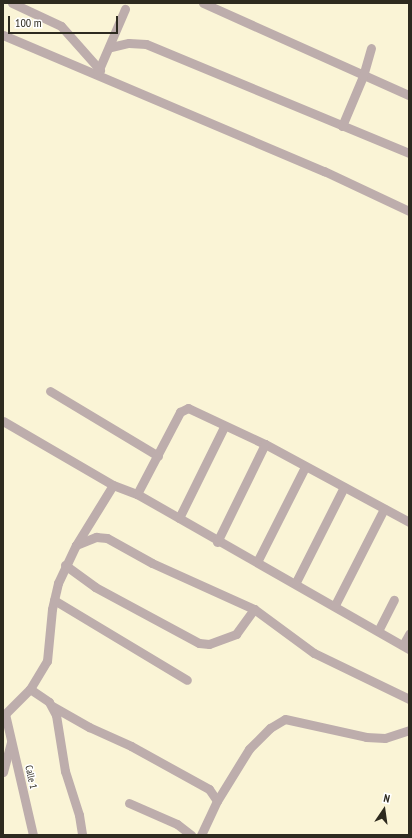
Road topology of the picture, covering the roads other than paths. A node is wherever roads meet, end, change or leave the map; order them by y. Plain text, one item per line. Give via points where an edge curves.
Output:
1 (12, 3) edge
2 (203, 3) edge
3 (125, 9) dead end
4 (3, 35) edge
5 (111, 47) junction
6 (371, 48) dead end
7 (98, 72) junction
8 (363, 76) junction
9 (409, 95) edge
10 (342, 126) junction
11 (409, 153) edge
12 (409, 211) edge
13 (50, 391) dead end
14 (3, 421) edge
15 (224, 427) junction
16 (265, 444) junction
17 (158, 456) junction
18 (305, 466) junction
19 (113, 485) junction
20 (344, 487) junction
21 (137, 494) junction
22 (384, 509) junction
23 (179, 518) junction
24 (409, 522) edge
25 (217, 542) junction
26 (76, 545) junction
27 (257, 562) junction
28 (65, 565) junction
29 (296, 582) junction
30 (54, 600) junction
31 (394, 600) dead end
32 (335, 605) junction
33 (254, 609) junction
34 (378, 631) junction
35 (409, 634) edge
36 (406, 647) edge
37 (187, 680) dead end
38 (30, 690) junction
39 (409, 699) edge
40 (52, 706) junction
41 (5, 724) edge
42 (409, 730) edge
43 (11, 741) junction
44 (3, 772) edge
45 (217, 801) junction
46 (129, 803) dead end
47 (33, 835) edge
48 (82, 835) edge
49 (191, 835) edge
50 (201, 835) edge

1 - 7 street via 61,26
2 - 8 street
3 - 5 street
4 - 7 street
5 - 7 street
5 - 10 street via 146,44
6 - 8 street
7 - 12 street
8 - 9 street
8 - 10 street
10 - 11 street
13 - 17 street
14 - 19 street
15 - 16 street
15 - 17 street via 185,408 180,412
15 - 23 street
16 - 18 street
16 - 25 street
17 - 21 street
18 - 20 street
18 - 27 street
19 - 21 street
19 - 26 street
20 - 22 street
20 - 29 street
21 - 23 street
22 - 24 street
22 - 32 street
23 - 25 street
25 - 27 street
26 - 28 street
26 - 33 street via 96,537 107,538 152,563
27 - 29 street
28 - 30 street
28 - 33 street via 94,587 199,643 210,644 236,634
29 - 32 street
30 - 37 street
30 - 38 street via 47,661
31 - 34 street
32 - 34 street
33 - 39 street via 314,653
34 - 36 street
35 - 36 street
38 - 40 street
38 - 41 street via 7,710
40 - 45 street via 209,789
40 - 48 street
41 - 43 street, Calle 1
42 - 45 street via 385,738 366,737 285,719 270,728 249,748
43 - 44 street
43 - 47 street, Calle 1
45 - 50 street
46 - 49 street via 177,824

